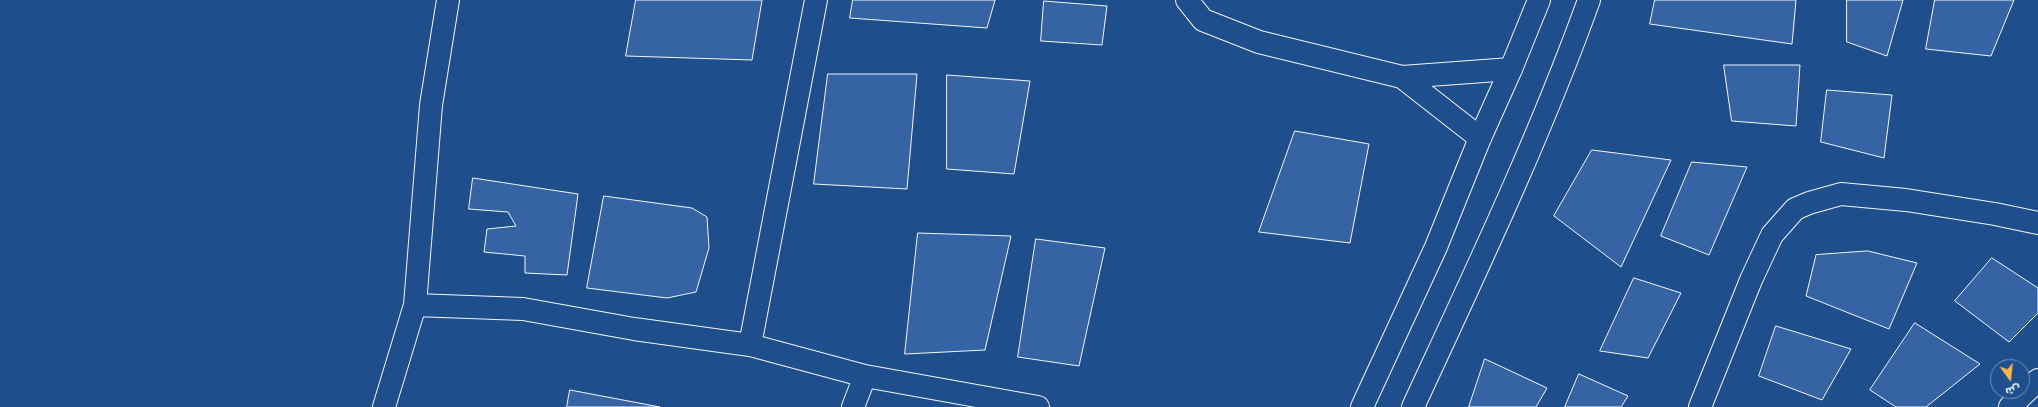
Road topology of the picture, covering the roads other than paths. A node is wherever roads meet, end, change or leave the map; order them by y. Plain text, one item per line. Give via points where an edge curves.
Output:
1 (448, 0) edge
2 (816, 0) edge
3 (1187, 0) edge
4 (1539, 0) edge
5 (1589, 0) edge
6 (1511, 69) junction
7 (1402, 77) junction
8 (1480, 138) junction
9 (2038, 223) edge
10 (415, 305) junction
11 (750, 345) junction
12 (865, 376) junction
13 (2038, 380) edge
14 (384, 407) edge
15 (853, 407) edge
16 (1038, 407) edge
17 (1362, 407) edge
18 (1413, 407) edge
19 (1700, 407) edge
20 (2010, 407) edge

1 - 10 street via 431,105
2 - 11 street
3 - 7 street via 1203,20 1259,42
4 - 6 street
5 - 18 street via 1554,93
6 - 7 street
6 - 8 street
7 - 8 street
8 - 17 street via 1436,247
9 - 19 street via 1906,200 1841,194 1795,209 1772,235
10 - 11 street via 523,309
10 - 14 street
11 - 12 street
12 - 15 street
12 - 16 street
13 - 20 street

